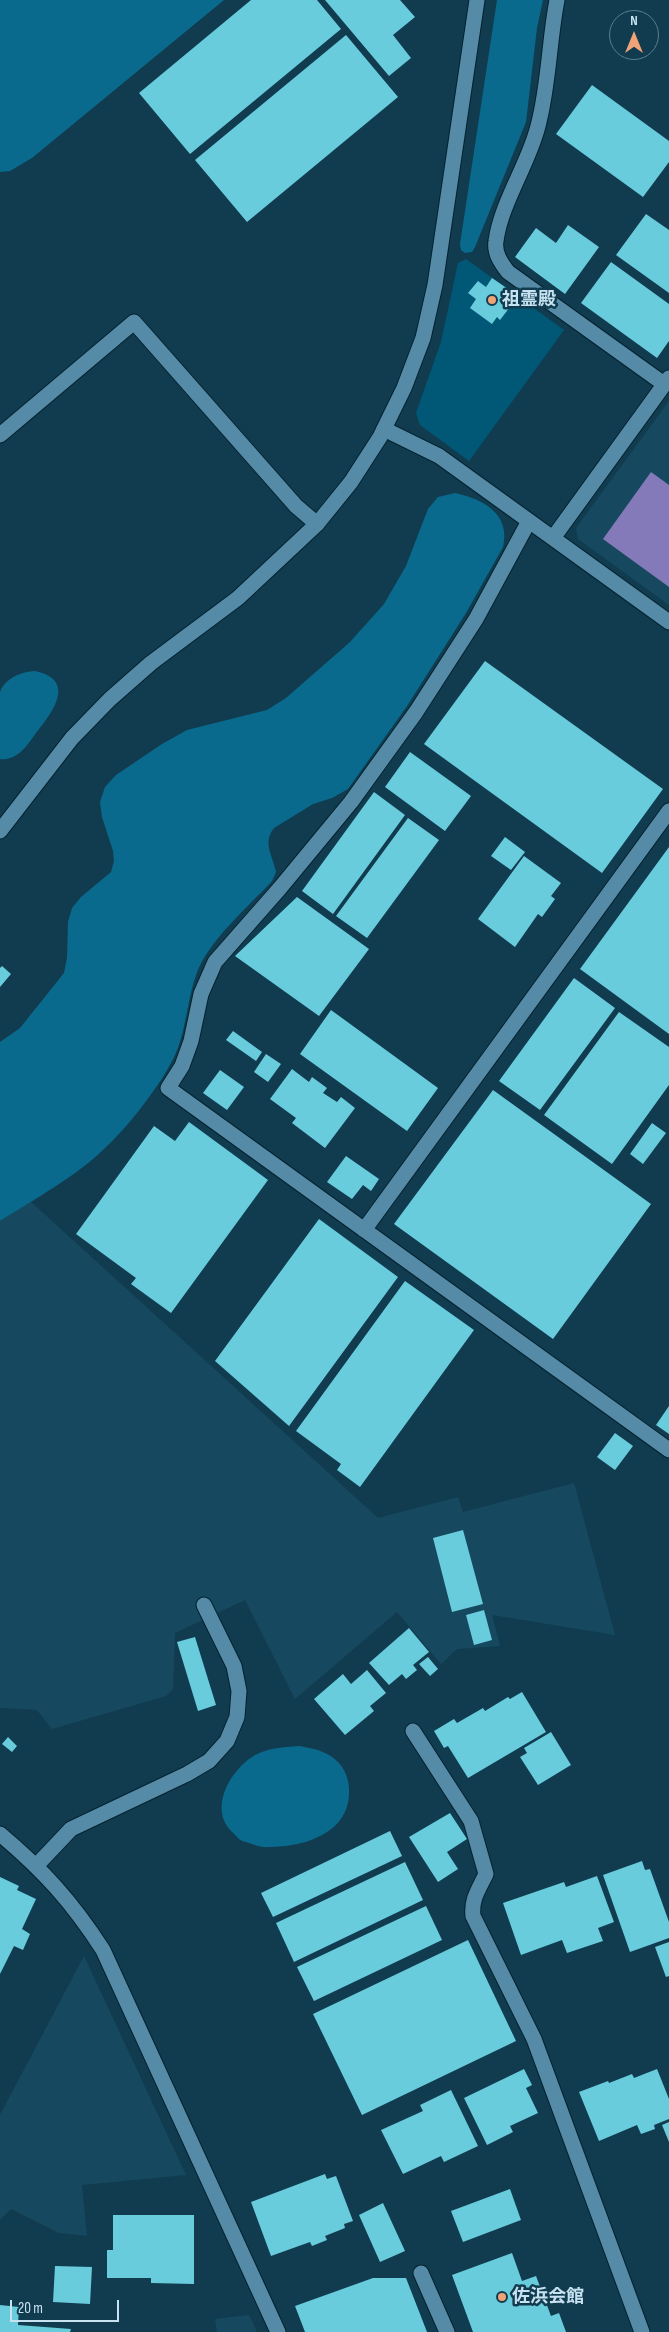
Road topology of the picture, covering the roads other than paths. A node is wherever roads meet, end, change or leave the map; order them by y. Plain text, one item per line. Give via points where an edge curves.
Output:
1 (477, 0) edge
2 (557, 0) edge
3 (667, 381) edge
4 (384, 430) junction
5 (0, 435) edge
6 (529, 521) junction
7 (317, 524) junction
8 (552, 538) junction
9 (669, 622) edge
10 (669, 811) edge
11 (0, 831) edge
12 (364, 1230) junction
13 (669, 1450) edge
14 (204, 1605) dead end
15 (413, 1730) dead end
16 (0, 1834) edge
17 (36, 1866) junction
18 (421, 2273) dead end
19 (278, 2332) edge
20 (447, 2332) edge
21 (642, 2332) edge

1 - 4 street via 435,285 423,338
2 - 3 street via 539,125 498,228 499,260 508,272
3 - 8 street
4 - 6 street via 439,456
4 - 7 street via 351,482
5 - 7 street via 134,322 296,506
6 - 8 street
6 - 12 street via 476,619 416,712 351,802 215,962 201,994 182,1066 168,1088
7 - 11 street via 238,598 151,663 110,699 72,738
8 - 9 street
10 - 12 street
12 - 13 street
14 - 17 street via 234,1666 239,1692 237,1717 227,1741 209,1760 187,1774 71,1829
15 - 21 street via 471,1821 486,1874 475,1894 473,1916 534,2039
16 - 17 street
17 - 19 street via 79,1913 103,1950
18 - 20 street

